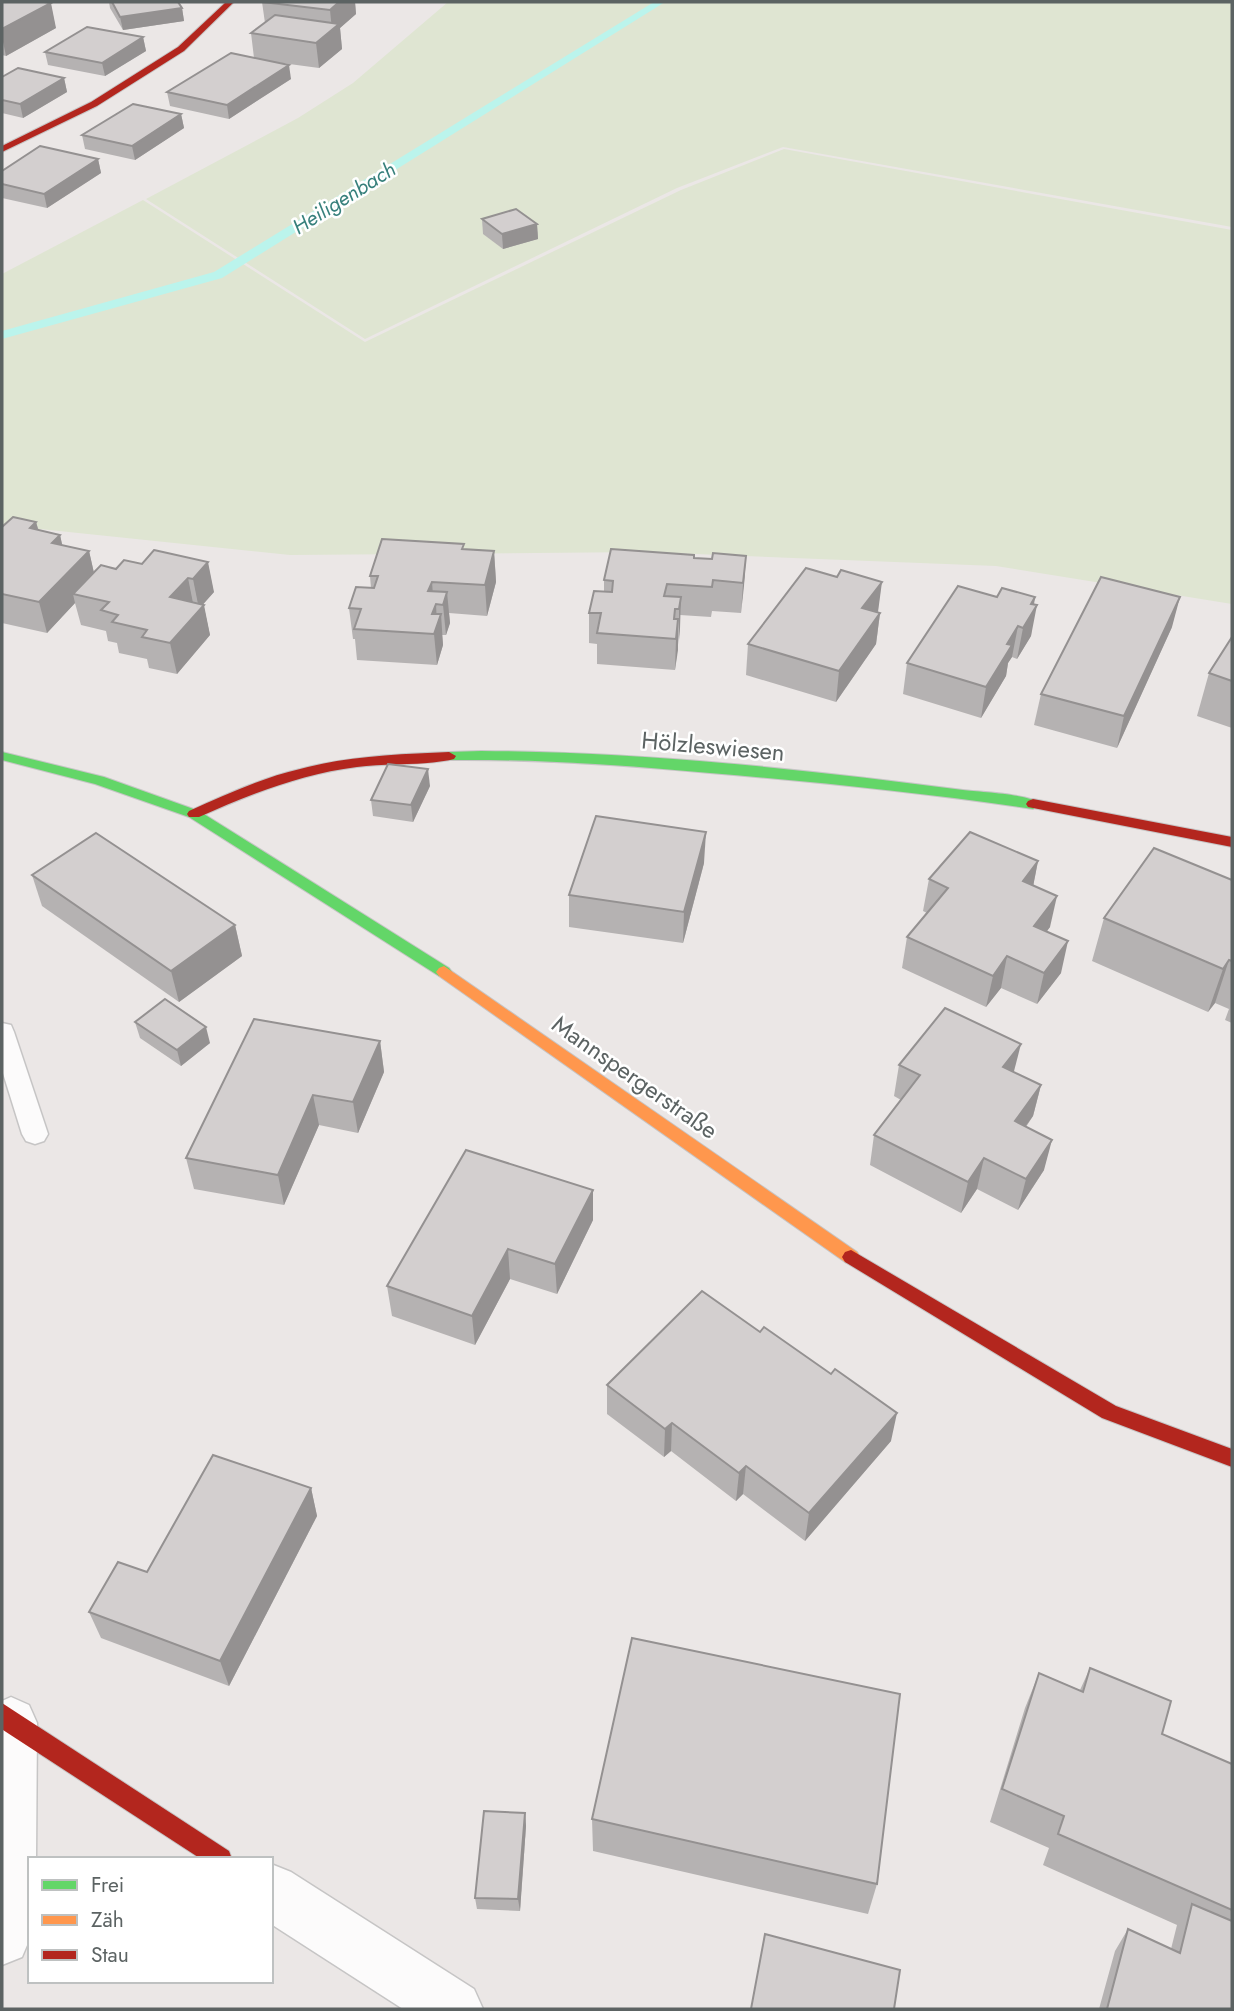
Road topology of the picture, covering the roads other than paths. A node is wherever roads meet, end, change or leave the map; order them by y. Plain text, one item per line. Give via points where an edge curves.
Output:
1 (230, 2) edge
2 (2, 149) edge
3 (2, 757) edge
4 (194, 814) junction
5 (1232, 842) edge
6 (2, 1032) edge
7 (35, 1134) dead end
8 (1232, 1458) edge
9 (6, 1718) edge
10 (217, 1857) edge
11 (273, 1893) edge
12 (2, 1937) edge
13 (454, 2009) edge

1 - 2 street via 170,56 94,104
3 - 4 street, Mannspergerstraße via 99,780
4 - 5 street, Hölzleswiesen via 256,787 316,769 410,756 600,759 882,782 1146,821
4 - 8 street, Mannspergerstraße via 461,983 846,1254 1109,1412
6 - 7 lane
9 - 10 street
9 - 12 street via 7,1921
11 - 13 street

